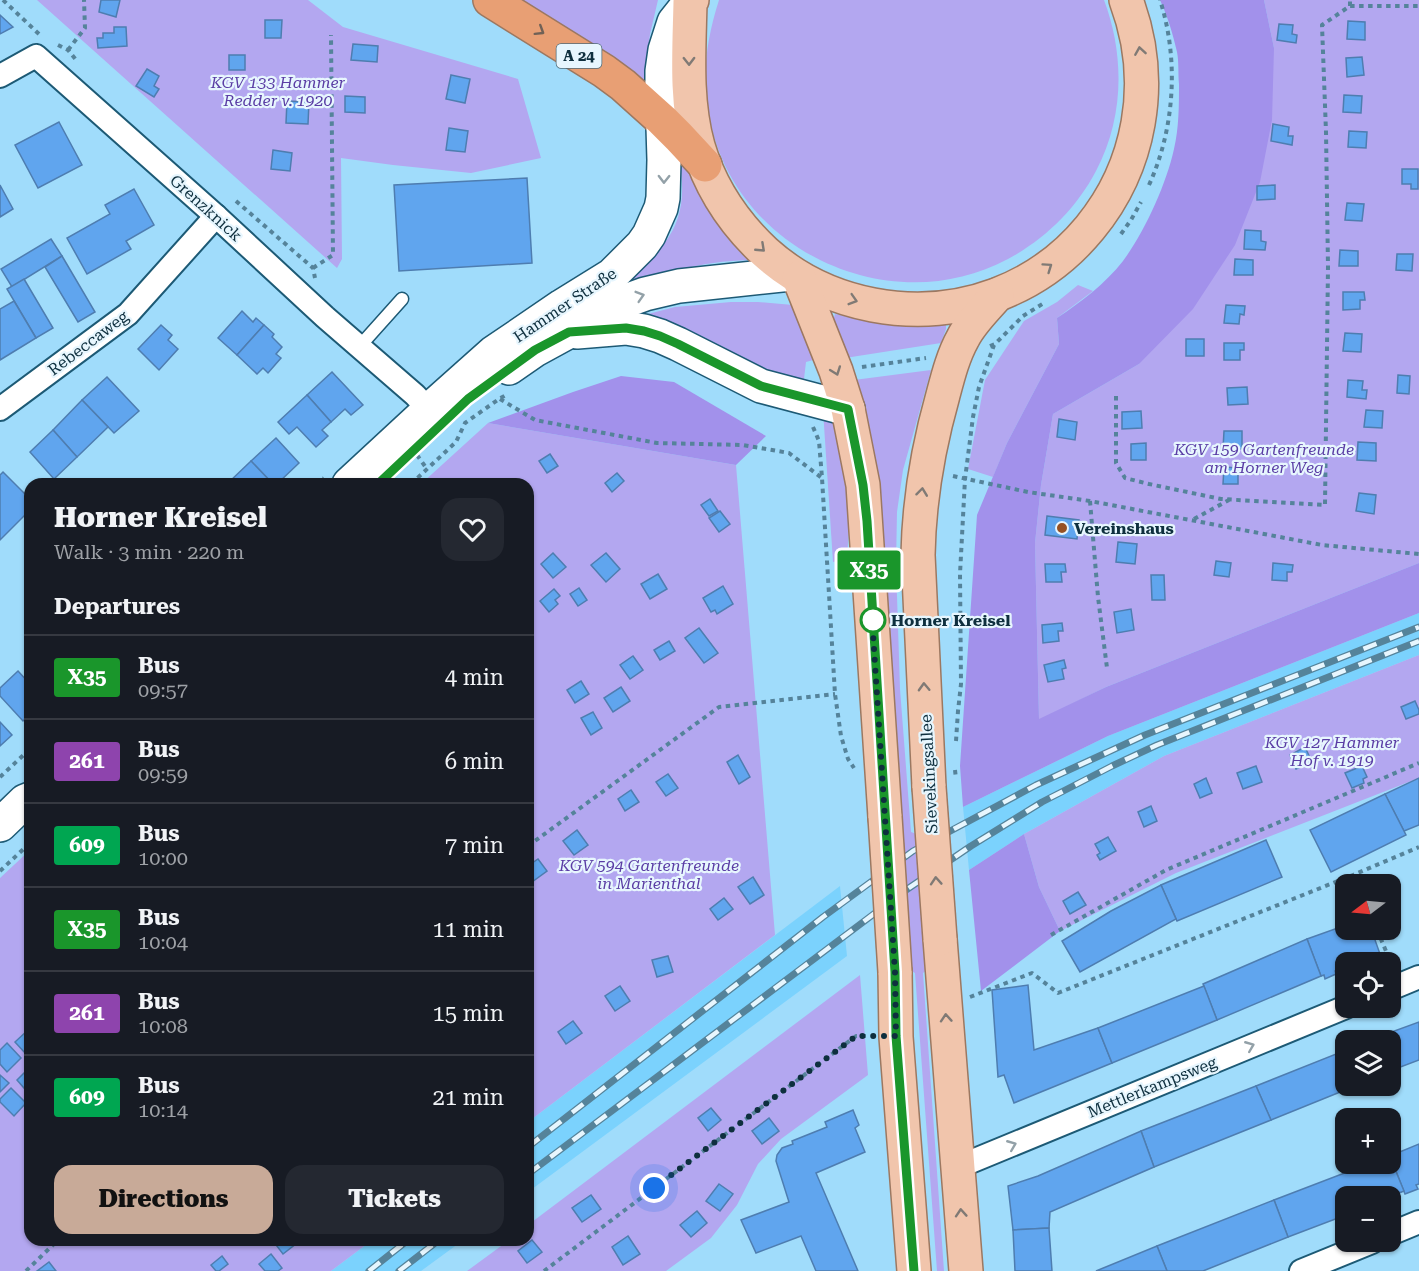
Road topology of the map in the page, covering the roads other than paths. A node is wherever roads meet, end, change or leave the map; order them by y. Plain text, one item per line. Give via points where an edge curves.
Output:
1 (490, 0) edge
2 (1126, 0) edge
3 (691, 1) edge
4 (0, 76) edge
5 (662, 120) junction
6 (705, 165) junction
7 (216, 216) junction
8 (795, 276) junction
9 (997, 295) junction
10 (402, 299) dead end
11 (569, 332) junction
12 (359, 347) junction
13 (0, 409) edge
14 (848, 409) junction
15 (429, 410) junction
16 (355, 478) edge
17 (384, 478) edge
18 (24, 802) edge
19 (0, 825) edge
20 (1335, 1012) edge
21 (958, 1167) junction
22 (1419, 1222) edge
23 (1401, 1229) edge
24 (1348, 1252) edge
25 (914, 1271) edge
26 (966, 1271) edge
27 (1301, 1271) edge

1 -> 5 highway, A 24 via 604,71
9 -> 2 main road, Sievekingsallee via 1038,274 1074,246 1103,210 1125,170 1142,103 1141,57
3 - 5 main road, Hammer Straße via 674,22 665,50
3 -> 6 main road, Sievekingsallee via 690,95 694,130
4 - 7 street, Grenzknick via 36,56
5 - 6 highway
5 -> 15 main road, Hammer Straße via 663,198 656,222 642,245 612,275 493,353
6 -> 8 main road, Sievekingsallee via 723,201 751,239
7 - 12 street, Grenzknick
7 - 13 street, Rebeccaweg via 128,314
8 -> 9 main road, Sievekingsallee via 857,302 892,309 928,310
11 -> 8 main road, Hammer Straße via 622,302 645,294 690,284
8 -> 14 main road, Sievekingsallee
21 -> 9 main road, Sievekingsallee, bridge via 929,787 919,526 925,470 950,368 972,324
10 - 12 lane
11 - 14 main road via 626,328 644,331 761,386
11 - 17 main road, Hammer Straße via 535,350 468,399
12 - 15 street, Grenzknick
14 - 25 main road, Sievekingsallee, bridge via 865,504
15 - 16 main road, Hammer Straße
18 - 19 main road
21 -> 20 street, Mettlerkampsweg
26 -> 21 main road, Sievekingsallee
22 - 23 street
24 - 27 street

